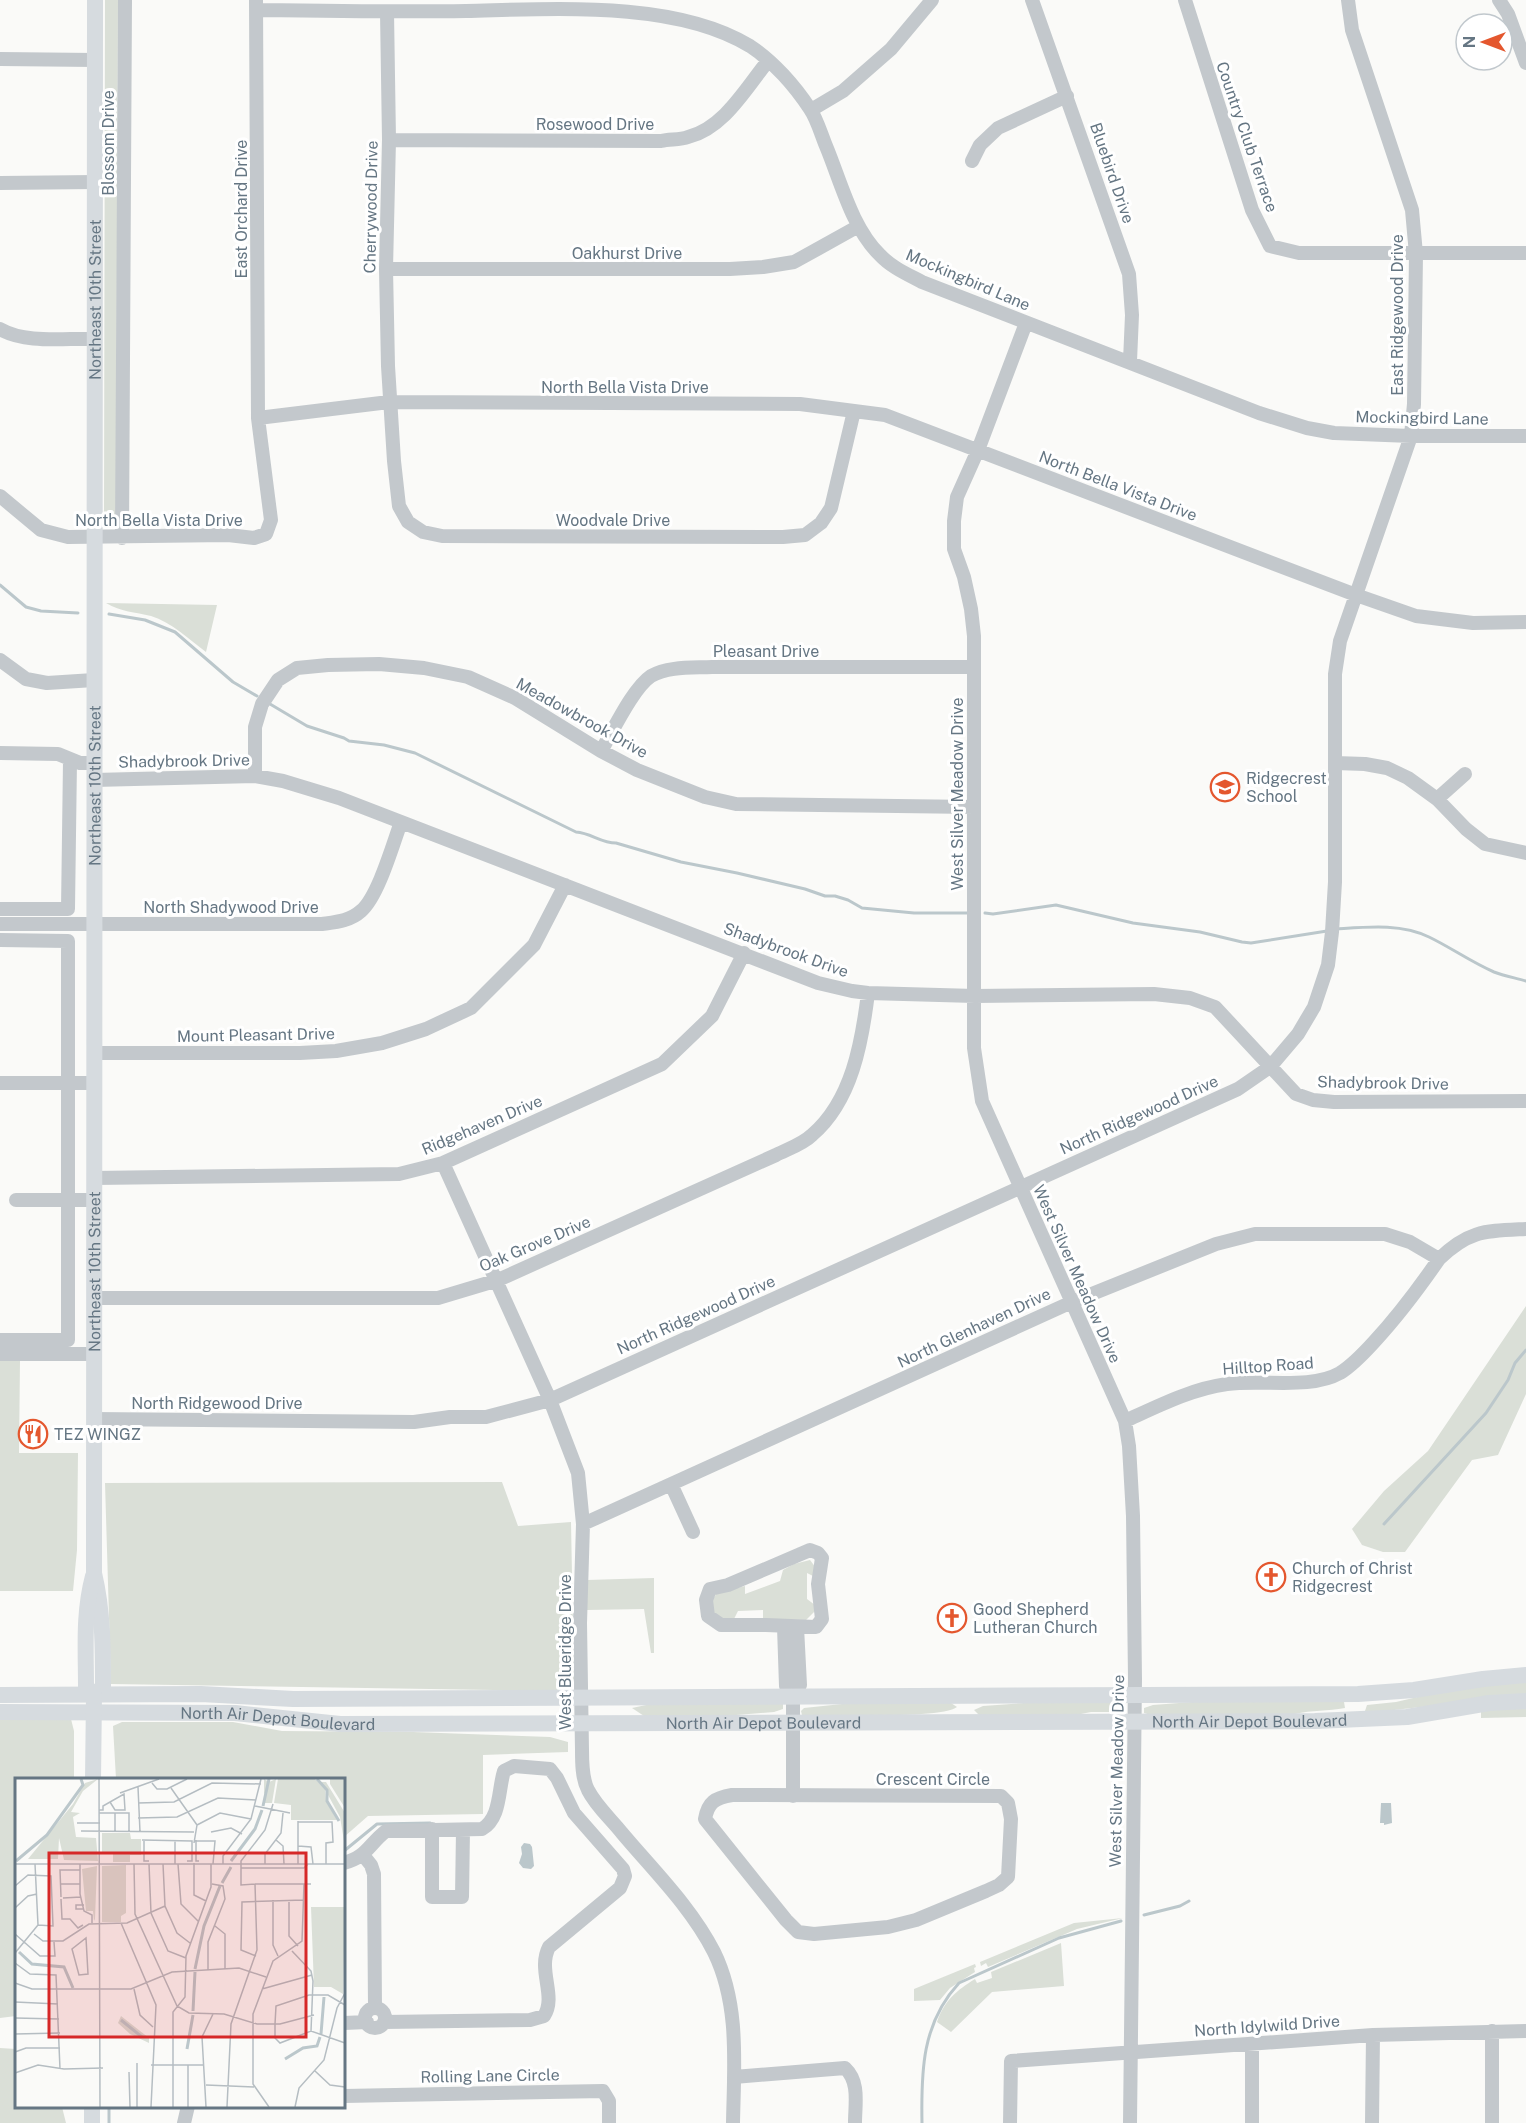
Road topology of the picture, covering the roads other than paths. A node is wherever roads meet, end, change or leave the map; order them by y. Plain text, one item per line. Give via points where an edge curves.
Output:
1 (95, 0) edge
2 (125, 0) edge
3 (932, 0) edge
4 (1032, 0) edge
5 (1185, 0) edge
6 (1348, 0) edge
7 (1499, 0) edge
8 (257, 5) edge
9 (387, 12) junction
10 (0, 59) edge
11 (95, 60) junction
12 (768, 61) junction
13 (1526, 63) edge
14 (1067, 96) junction
15 (811, 110) junction
16 (389, 140) junction
17 (972, 161) dead end
18 (95, 182) junction
19 (0, 183) edge
20 (857, 226) junction
21 (1526, 253) edge
22 (1416, 254) junction
23 (386, 269) junction
24 (1026, 323) junction
25 (0, 329) edge
26 (94, 339) junction
27 (1130, 361) junction
28 (388, 402) junction
29 (854, 411) junction
30 (258, 418) junction
31 (1411, 436) junction
32 (1526, 436) edge
33 (978, 450) junction
34 (0, 496) edge
35 (94, 538) junction
36 (122, 538) junction
37 (1356, 595) junction
38 (1526, 622) edge
39 (0, 660) edge
40 (973, 668) junction
41 (94, 680) junction
42 (601, 751) junction
43 (0, 753) edge
44 (70, 761) junction
45 (1335, 763) junction
46 (94, 772) junction
47 (1465, 774) dead end
48 (255, 776) junction
49 (1437, 799) junction
50 (974, 807) junction
51 (401, 822) junction
52 (1526, 853) edge
53 (68, 876) junction
54 (94, 877) junction
55 (565, 885) junction
56 (0, 909) edge
57 (0, 924) edge
58 (94, 925) junction
59 (0, 940) edge
60 (744, 953) junction
61 (868, 993) junction
62 (975, 996) junction
63 (94, 1053) junction
64 (1270, 1067) junction
65 (0, 1083) edge
66 (68, 1083) junction
67 (94, 1083) junction
68 (1526, 1101) edge
69 (443, 1163) junction
70 (94, 1178) junction
71 (1019, 1187) junction
72 (16, 1200) dead end
73 (69, 1200) junction
74 (94, 1200) junction
75 (1526, 1229) edge
76 (1439, 1259) junction
77 (498, 1280) junction
78 (94, 1299) junction
79 (1072, 1302) junction
80 (0, 1340) edge
81 (0, 1354) edge
82 (94, 1354) junction
83 (550, 1400) junction
84 (94, 1419) junction
85 (1125, 1421) junction
86 (671, 1484) junction
87 (583, 1524) junction
88 (693, 1532) dead end
89 (790, 1627) junction
90 (1526, 1675) edge
91 (1358, 1694) junction
92 (0, 1695) edge
93 (94, 1695) junction
94 (1134, 1695) junction
95 (965, 1696) junction
96 (613, 1697) junction
97 (793, 1697) junction
98 (582, 1698) junction
99 (340, 1699) junction
100 (1526, 1701) edge
101 (0, 1712) edge
102 (93, 1713) junction
103 (1358, 1720) junction
104 (1134, 1721) junction
105 (965, 1722) junction
106 (793, 1723) junction
107 (340, 1724) junction
108 (582, 1724) junction
109 (640, 1724) junction
110 (583, 1768) junction
111 (93, 1778) edge
112 (558, 1778) junction
113 (586, 1786) junction
114 (794, 1796) junction
115 (566, 1798) junction
116 (432, 1829) junction
117 (463, 1830) junction
118 (363, 1856) junction
119 (345, 1863) edge
120 (375, 2008) junction
121 (367, 2022) junction
122 (384, 2022) junction
123 (345, 2023) edge
124 (1492, 2031) junction
125 (1526, 2031) edge
126 (1373, 2035) junction
127 (1251, 2045) junction
128 (1130, 2052) junction
129 (734, 2077) junction
130 (345, 2096) edge
131 (188, 2108) edge
132 (184, 2123) edge
133 (609, 2123) edge
134 (733, 2123) edge
135 (855, 2123) edge
136 (1010, 2123) edge
137 (1130, 2123) edge
138 (1252, 2123) edge
139 (1372, 2123) edge
140 (1492, 2123) edge

1 - 11 main road, Northeast 10th Street
2 - 36 street, Blossom Drive
3 - 15 street via 891,49 843,91
4 - 14 street, Bluebird Drive
5 - 22 street, Country Club Terrace via 1251,210 1270,246 1299,253
6 - 22 street, East Ridgewood Drive via 1352,30 1412,210
7 - 13 street
8 - 9 street, Mockingbird Lane
8 - 30 street, East Orchard Drive
9 - 12 street, Mockingbird Lane via 657,12 727,33
9 - 16 street, Cherrywood Drive
10 - 11 street
11 - 18 main road, Northeast 10th Street
12 - 15 street, Mockingbird Lane
12 - 16 street, Rosewood Drive via 725,115 689,137 661,141
14 - 17 street via 998,128 980,145
14 - 27 street, Bluebird Drive via 1129,274
15 - 20 street, Mockingbird Lane
16 - 23 street, Cherrywood Drive
18 - 19 street
18 - 26 main road, Northeast 10th Street
20 - 23 street, Oakhurst Drive via 794,262 763,267
20 - 24 street, Mockingbird Lane via 879,255 897,269
21 - 22 street, Country Club Terrace
22 - 31 street, East Ridgewood Drive
23 - 28 street, Cherrywood Drive
24 - 27 street, Mockingbird Lane
24 - 33 street, West Silver Meadow Drive
25 - 26 street via 25,337
26 - 35 main road, Northeast 10th Street
27 - 31 street, Mockingbird Lane via 1307,428
28 - 29 street, North Bella Vista Drive via 800,404
28 - 29 street, Woodvale Drive via 399,506 408,522 423,532 442,537 805,535 821,523 831,508
28 - 30 street, North Bella Vista Drive
29 - 33 street, North Bella Vista Drive via 885,415
30 - 36 street, North Bella Vista Drive via 271,520 266,534 254,538
31 - 32 street, Mockingbird Lane
31 - 37 street, East Ridgewood Drive
33 - 37 street, North Bella Vista Drive
33 - 40 street, West Silver Meadow Drive via 957,497 954,520 954,549 964,577 974,636
34 - 35 street, North Bella Vista Drive via 41,530
35 - 36 street, North Bella Vista Drive
35 - 41 main road, Northeast 10th Street
37 - 38 street, North Bella Vista Drive via 1416,616 1473,623
37 - 45 street, East Ridgewood Drive via 1340,641 1335,674
39 - 41 street via 26,679 47,683
40 - 42 street, Pleasant Drive via 674,669 652,676 638,687
40 - 50 street, West Silver Meadow Drive
41 - 46 main road, Northeast 10th Street
42 - 48 street, Meadowbrook Drive via 515,698 468,677 379,664 328,665 297,668 278,680 262,704 255,727
42 - 50 street, Meadowbrook Drive via 705,797 736,804
43 - 44 street, Shadybrook Drive via 57,754
44 - 46 street, Shadybrook Drive
44 - 53 street
45 - 49 street via 1388,768
45 - 64 street, North Ridgewood Drive via 1333,921 1328,965 1314,1007 1298,1034
46 - 48 street, Shadybrook Drive
46 - 54 main road, Northeast 10th Street
47 - 49 street
48 - 51 street, Shadybrook Drive via 339,798
49 - 52 street via 1485,844
50 - 62 street, West Silver Meadow Drive
51 - 55 street, Shadybrook Drive
51 - 58 street, North Shadywood Drive via 373,896 362,910 346,920 322,924
53 - 54 street
53 - 56 street via 68,909
54 - 58 main road, Northeast 10th Street
55 - 60 street, Shadybrook Drive
55 - 63 street, Mount Pleasant Drive via 534,945 471,1008 426,1029 336,1051
57 - 58 street, North Shadywood Drive
58 - 63 main road, Northeast 10th Street
59 - 66 street via 68,940
60 - 61 street, Shadybrook Drive via 818,983
60 - 69 street, Ridgehaven Drive via 712,1016 662,1064
61 - 62 street, Shadybrook Drive
61 - 77 street, Oak Grove Drive via 864,1030 840,1101 811,1137
62 - 64 street, Shadybrook Drive via 1154,994 1190,998 1215,1006
62 - 71 street, West Silver Meadow Drive via 974,1048 982,1101
63 - 67 main road, Northeast 10th Street
64 - 68 street, Shadybrook Drive via 1296,1094 1313,1100
64 - 71 street, North Ridgewood Drive via 1238,1089
65 - 66 street
66 - 67 street
66 - 73 street
67 - 70 main road, Northeast 10th Street
69 - 70 street, Ridgehaven Drive via 399,1174
69 - 77 street, West Blueridge Drive
70 - 74 main road, Northeast 10th Street
71 - 79 street, West Silver Meadow Drive
71 - 83 street, North Ridgewood Drive
72 - 73 street
73 - 74 street
73 - 80 street via 68,1340
74 - 78 main road, Northeast 10th Street
75 - 76 street via 1474,1234 1460,1240
76 - 79 street, North Glenhaven Drive via 1410,1242 1385,1234 1255,1234 1202,1249
76 - 85 street, Hilltop Road via 1389,1326 1340,1373 1314,1381 1249,1382 1199,1389
77 - 78 street, Oak Grove Drive via 438,1298
77 - 83 street, West Blueridge Drive
78 - 82 main road, Northeast 10th Street
79 - 85 street, West Silver Meadow Drive
79 - 86 street, North Glenhaven Drive
81 - 82 street
82 - 84 main road, Northeast 10th Street
83 - 84 street, North Ridgewood Drive via 486,1418 414,1422
83 - 87 street, West Blueridge Drive via 578,1473
84 - 93 main road, Northeast 10th Street via 94,1572 103,1622 103,1687
85 - 94 street, West Silver Meadow Drive via 1132,1516
86 - 87 street, North Glenhaven Drive
86 - 88 street
87 - 98 street, West Blueridge Drive
89 - 89 street via 816,1627 822,1618 818,1584 822,1558 818,1553 810,1550 707,1593 708,1616 721,1625
89 - 97 street via 786,1686
90 - 91 main road, North Air Depot Boulevard
91 - 94 main road, North Air Depot Boulevard
91 - 103 main road
92 - 93 main road, North Air Depot Boulevard
93 - 99 main road, North Air Depot Boulevard
93 - 102 main road, Northeast 10th Street
94 - 95 main road, North Air Depot Boulevard
94 - 104 street, West Silver Meadow Drive
95 - 97 main road, North Air Depot Boulevard
95 - 105 main road
96 - 97 main road, North Air Depot Boulevard
96 - 98 main road, North Air Depot Boulevard
96 - 109 main road
97 - 106 street
98 - 99 main road, North Air Depot Boulevard
98 - 108 street, West Blueridge Drive
99 - 107 main road
100 - 103 main road, North Air Depot Boulevard
101 - 102 main road, North Air Depot Boulevard
102 - 107 main road, North Air Depot Boulevard via 235,1713
102 - 111 main road, Northeast 10th Street
103 - 104 main road, North Air Depot Boulevard
104 - 105 main road, North Air Depot Boulevard
104 - 128 street, West Silver Meadow Drive
105 - 106 main road, North Air Depot Boulevard
106 - 109 main road, North Air Depot Boulevard
106 - 114 street
107 - 108 main road, North Air Depot Boulevard
108 - 109 main road, North Air Depot Boulevard
108 - 110 street, West Blueridge Drive
110 - 112 street
110 - 113 street, West Blueridge Drive
112 - 115 street
112 - 117 street via 550,1769 514,1766 504,1771 496,1812 489,1824
113 - 115 street
113 - 129 street, West Blueridge Drive via 681,1902 714,1953 731,2005
114 - 114 street, Crescent Circle via 1000,1796 1008,1803 1011,1819 1008,1877 986,1891 898,1925 814,1934 798,1932 705,1819 708,1806 717,1798 732,1794
115 - 122 street via 625,1876 620,1888 549,1947 543,1961 547,2013 530,2019
116 - 117 street
116 - 117 street via 432,1897 462,1897
116 - 118 street via 386,1831
118 - 119 street
118 - 120 street via 374,1874
120 - 121 street via 366,2014
120 - 122 street via 383,2012
121 - 122 street via 375,2028
121 - 123 street
124 - 125 street, North Idylwild Drive
124 - 126 street, North Idylwild Drive
124 - 140 street
126 - 127 street, North Idylwild Drive
126 - 139 street
127 - 128 street, North Idylwild Drive
127 - 138 street
128 - 136 street, North Idylwild Drive via 1011,2061
128 - 137 street, West Silver Meadow Drive
129 - 134 street, West Blueridge Drive
129 - 135 street via 845,2068 852,2075 855,2089
130 - 133 street, Rolling Lane Circle via 603,2091 609,2101
131 - 132 street

